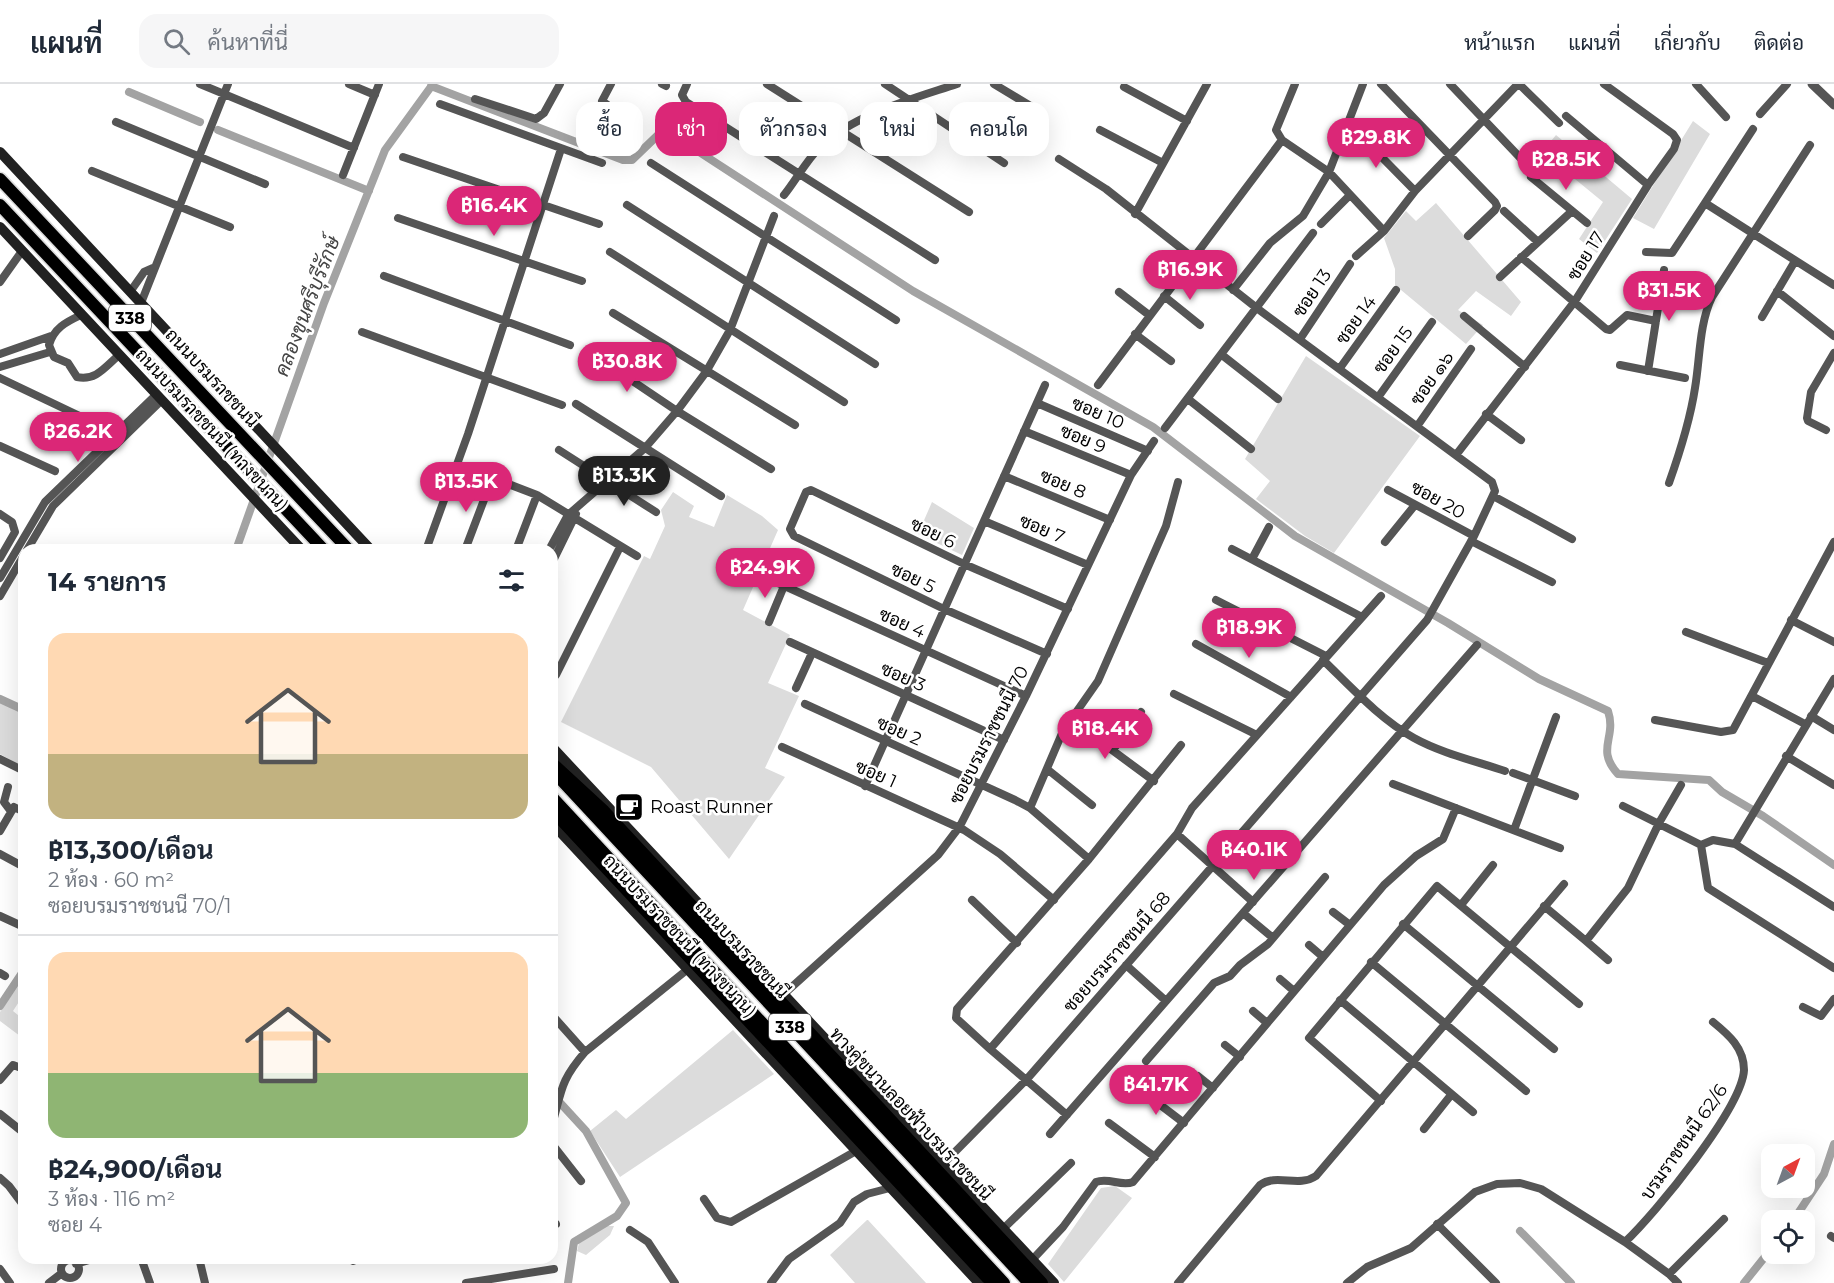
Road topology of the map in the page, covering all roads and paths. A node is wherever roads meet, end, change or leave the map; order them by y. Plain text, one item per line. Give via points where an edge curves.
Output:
1 (200, 84) edge
2 (228, 84) edge
3 (349, 84) edge
4 (379, 84) edge
5 (560, 84) edge
6 (611, 84) edge
7 (687, 84) edge
8 (767, 84) edge
9 (885, 84) edge
10 (957, 84) edge
11 (994, 84) edge
12 (1207, 84) edge
13 (1295, 84) edge
14 (1363, 84) edge
15 (1381, 84) edge
16 (1450, 84) edge
17 (1519, 84) edge
18 (1604, 84) edge
19 (1696, 84) edge
20 (1787, 84) edge
21 (1817, 85) edge
22 (1124, 87) dead end
23 (224, 93) junction
24 (375, 95) junction
25 (476, 99) dead end
26 (908, 101) junction
27 (603, 102) edge
28 (795, 102) edge
29 (1024, 102) edge
30 (440, 104) dead end
31 (1834, 105) edge
32 (1760, 114) dead end
33 (1566, 117) dead end
34 (1726, 117) dead end
35 (1484, 120) junction
36 (1187, 121) junction
37 (116, 122) dead end
38 (1559, 123) dead end
39 (848, 128) edge
40 (1753, 129) dead end
41 (1100, 130) dead end
42 (1355, 130) dead end
43 (848, 135) edge
44 (1281, 140) junction
45 (1810, 145) dead end
46 (354, 148) junction
47 (561, 148) junction
48 (0, 152) edge
49 (1450, 155) junction
50 (403, 156) dead end
51 (814, 156) edge
52 (198, 157) junction
53 (1059, 159) dead end
54 (602, 163) dead end
55 (651, 163) dead end
56 (1004, 163) dead end
57 (1163, 163) junction
58 (1529, 167) dead end
59 (92, 171) dead end
60 (1329, 172) junction
61 (343, 175) dead end
62 (799, 176) junction
63 (1531, 177) dead end
64 (0, 178) edge
65 (265, 184) dead end
66 (1648, 185) junction
67 (1415, 191) junction
68 (784, 195) dead end
69 (1350, 195) junction
70 (1705, 203) junction
71 (542, 204) junction
72 (0, 205) edge
73 (627, 205) dead end
74 (178, 208) junction
75 (1504, 211) dead end
76 (969, 212) dead end
77 (1571, 212) junction
78 (1136, 214) junction
79 (774, 216) dead end
80 (398, 218) dead end
81 (599, 224) dead end
82 (1321, 224) dead end
83 (1587, 224) dead end
84 (0, 227) edge
85 (230, 227) dead end
86 (1384, 231) junction
87 (1313, 233) dead end
88 (1752, 235) junction
89 (1468, 236) dead end
90 (765, 238) junction
91 (1538, 242) junction
92 (22, 251) junction
93 (610, 252) dead end
94 (1646, 252) dead end
95 (1356, 256) dead end
96 (1521, 257) junction
97 (1194, 259) junction
98 (935, 260) dead end
99 (524, 261) junction
100 (1795, 261) junction
101 (1350, 264) dead end
102 (153, 268) junction
103 (1664, 270) dead end
104 (384, 276) dead end
105 (1500, 277) dead end
106 (582, 281) dead end
107 (0, 282) edge
108 (750, 284) junction
109 (1834, 285) edge
110 (1233, 290) junction
111 (1396, 290) dead end
112 (1777, 291) junction
113 (130, 292) junction
114 (1119, 292) dead end
115 (1164, 296) junction
116 (1575, 301) junction
117 (141, 303) junction
118 (1257, 309) junction
119 (613, 313) dead end
120 (81, 315) junction
121 (1149, 315) junction
122 (1464, 316) dead end
123 (1762, 317) dead end
124 (896, 320) dead end
125 (505, 321) junction
126 (1656, 321) junction
127 (1432, 322) dead end
128 (1200, 325) dead end
129 (730, 330) junction
130 (362, 332) dead end
131 (1136, 334) junction
132 (51, 336) junction
133 (1834, 336) edge
134 (1300, 339) junction
135 (570, 345) dead end
136 (1471, 349) dead end
137 (50, 352) junction
138 (591, 353) dead end
139 (1834, 353) edge
140 (0, 354) edge
141 (118, 355) junction
142 (1222, 355) junction
143 (1171, 360) dead end
144 (874, 364) dead end
145 (1620, 365) dead end
146 (0, 367) edge
147 (1525, 367) junction
148 (1340, 368) junction
149 (1648, 371) junction
150 (706, 372) junction
151 (0, 378) edge
152 (487, 378) junction
153 (1685, 378) dead end
154 (1045, 385) dead end
155 (1098, 385) dead end
156 (1378, 396) junction
157 (159, 398) junction
158 (1188, 399) junction
159 (1278, 399) dead end
160 (844, 402) dead end
161 (1037, 403) junction
162 (576, 404) dead end
163 (561, 405) dead end
164 (678, 411) junction
165 (1486, 414) junction
166 (86, 419) dead end
167 (795, 425) dead end
168 (1418, 425) junction
169 (1165, 428) dead end
170 (1826, 430) dead end
171 (1024, 431) junction
172 (1521, 440) dead end
173 (1155, 441) dead end
174 (0, 446) edge
175 (645, 448) junction
176 (1251, 449) dead end
177 (560, 450) dead end
178 (1148, 451) junction
179 (1455, 455) junction
180 (771, 469) dead end
181 (55, 471) dead end
182 (1131, 475) junction
183 (1004, 476) junction
184 (606, 480) junction
185 (1178, 482) dead end
186 (1669, 483) dead end
187 (1388, 490) dead end
188 (537, 495) junction
189 (722, 496) dead end
190 (1494, 497) junction
191 (1415, 505) junction
192 (798, 511) joint
193 (656, 512) dead end
194 (0, 514) edge
195 (572, 517) junction
196 (1110, 520) junction
197 (984, 521) junction
198 (1269, 527) dead end
199 (1473, 539) junction
200 (1572, 539) dead end
201 (1385, 542) dead end
202 (1834, 542) edge
203 (20, 544) edge
204 (31, 544) edge
205 (296, 544) edge
206 (318, 544) edge
207 (343, 544) edge
208 (365, 544) edge
209 (428, 544) edge
210 (467, 544) edge
211 (518, 544) edge
212 (553, 544) edge
213 (18, 548) edge
214 (620, 548) junction
215 (558, 549) edge
216 (1232, 549) dead end
217 (637, 556) dead end
218 (0, 558) edge
219 (1252, 559) junction
220 (964, 564) junction
221 (18, 565) edge
222 (1089, 565) junction
223 (765, 577) dead end
224 (0, 578) edge
225 (1552, 582) dead end
226 (784, 586) junction
227 (0, 596) edge
228 (1381, 596) dead end
229 (1216, 600) dead end
230 (944, 609) junction
231 (1068, 609) junction
232 (1362, 617) junction
233 (1791, 620) junction
234 (769, 622) dead end
235 (1686, 632) dead end
236 (790, 642) dead end
237 (1834, 642) edge
238 (1196, 644) dead end
239 (1477, 645) dead end
240 (926, 650) junction
241 (812, 652) junction
242 (1047, 654) junction
243 (1325, 658) junction
244 (1768, 663) junction
245 (558, 671) edge
246 (1834, 679) edge
247 (796, 688) dead end
248 (1174, 694) dead end
249 (906, 695) junction
250 (1026, 696) junction
251 (1360, 696) junction
252 (1752, 696) junction
253 (1291, 697) junction
254 (805, 704) dead end
255 (1141, 712) dead end
256 (1811, 716) junction
257 (1556, 717) dead end
258 (1071, 719) junction
259 (1655, 720) dead end
260 (1805, 724) junction
261 (1834, 730) edge
262 (1403, 731) junction
263 (1257, 735) junction
264 (1004, 740) junction
265 (885, 741) junction
266 (1181, 745) dead end
267 (782, 747) dead end
268 (1113, 750) junction
269 (558, 755) edge
270 (558, 756) edge
271 (1786, 756) junction
272 (0, 759) edge
273 (18, 768) edge
274 (558, 769) edge
275 (1047, 769) junction
276 (558, 776) edge
277 (1532, 780) junction
278 (1154, 781) junction
279 (982, 784) junction
280 (1393, 784) dead end
281 (1834, 784) edge
282 (1681, 785) dead end
283 (865, 786) junction
284 (8, 787) dead end
285 (1575, 796) dead end
286 (558, 803) edge
287 (1092, 805) dead end
288 (1623, 806) dead end
289 (1030, 808) junction
290 (1456, 808) junction
291 (18, 809) edge
292 (10, 810) junction
293 (604, 811) junction
294 (558, 817) edge
295 (1659, 823) junction
296 (959, 828) junction
297 (558, 829) edge
298 (1514, 830) junction
299 (0, 831) edge
300 (1177, 834) junction
301 (1735, 844) junction
302 (1701, 845) junction
303 (1560, 848) dead end
304 (0, 854) edge
305 (1089, 860) junction
306 (18, 864) edge
307 (1213, 866) junction
308 (1493, 866) dead end
309 (1325, 878) dead end
310 (1564, 884) dead end
311 (972, 900) dead end
312 (1054, 900) junction
313 (1253, 902) junction
314 (1461, 905) junction
315 (1544, 906) junction
316 (1834, 907) edge
317 (1333, 912) dead end
318 (1243, 914) junction
319 (0, 916) edge
320 (18, 924) edge
321 (1403, 924) junction
322 (1350, 925) junction
323 (1273, 938) junction
324 (1586, 941) junction
325 (1017, 943) junction
326 (1309, 945) dead end
327 (1510, 946) junction
328 (1323, 957) junction
329 (1608, 960) dead end
330 (1371, 962) junction
331 (1126, 965) junction
332 (1834, 968) edge
333 (688, 969) junction
334 (1280, 979) dead end
335 (1478, 985) junction
336 (1294, 991) junction
337 (784, 994) junction
338 (1834, 999) edge
339 (1340, 1000) junction
340 (1166, 1001) junction
341 (1579, 1004) dead end
342 (1803, 1007) dead end
343 (1252, 1011) dead end
344 (558, 1022) edge
345 (1713, 1022) dead end
346 (1268, 1023) junction
347 (1445, 1023) junction
348 (1225, 1045) dead end
349 (990, 1049) junction
350 (1554, 1049) dead end
351 (585, 1052) junction
352 (1240, 1057) junction
353 (1146, 1061) dead end
354 (1413, 1063) junction
355 (18, 1067) edge
356 (1198, 1076) dead end
357 (1027, 1079) junction
358 (0, 1080) edge
359 (1213, 1088) junction
360 (1526, 1091) dead end
361 (1142, 1092) dead end
362 (1451, 1095) junction
363 (1381, 1101) junction
364 (558, 1103) edge
365 (1473, 1112) dead end
366 (0, 1114) edge
367 (1067, 1115) junction
368 (1109, 1123) dead end
369 (1184, 1123) junction
370 (18, 1128) edge
371 (1424, 1129) dead end
372 (1050, 1134) dead end
373 (856, 1151) junction
374 (558, 1152) edge
375 (1155, 1157) junction
376 (1071, 1163) dead end
377 (944, 1164) junction
378 (0, 1178) edge
379 (581, 1181) dead end
380 (890, 1188) junction
381 (18, 1198) edge
382 (704, 1199) dead end
383 (1724, 1219) dead end
384 (1437, 1224) junction
385 (1003, 1228) junction
386 (630, 1230) dead end
387 (1625, 1242) junction
388 (1032, 1260) junction
389 (62, 1264) edge
390 (76, 1264) edge
391 (143, 1264) edge
392 (200, 1264) edge
393 (0, 1269) edge
394 (554, 1269) dead end
395 (62, 1274) junction
396 (1669, 1274) junction
397 (78, 1280) edge
398 (483, 1282) edge
399 (10, 1283) edge
400 (50, 1283) edge
401 (150, 1283) edge
402 (204, 1283) edge
403 (466, 1283) edge
404 (675, 1283) edge
405 (771, 1283) edge
406 (979, 1283) edge
407 (992, 1283) edge
408 (1004, 1283) edge
409 (1029, 1283) edge
410 (1042, 1283) edge
411 (1054, 1283) edge
412 (1178, 1283) edge
413 (1347, 1283) edge
414 (1496, 1283) edge
415 (1678, 1283) edge

1 - 23 street
2 - 23 street
3 - 24 street
4 - 24 street
5 - 25 street via 544,113 536,119
6 - 27 street
7 - 62 street via 683,100
8 - 28 street
9 - 26 street
10 - 26 street
11 - 29 street
12 - 36 street
13 - 44 street via 1276,130
14 - 60 street
15 - 49 street
16 - 35 street
17 - 35 street
17 - 38 street
18 - 66 street, ซอย 17 via 1677,140
19 - 34 street
20 - 32 street
21 - 31 street
22 - 36 street
23 - 46 street
23 - 52 street
24 - 46 street
26 - 39 street
26 - 56 street
30 - 47 street
33 - 66 street
35 - 49 street
35 - 58 street
36 - 57 street
37 - 52 street
40 - 70 street
41 - 57 street
42 - 67 street
43 - 76 street
44 - 60 street
44 - 97 street
45 - 88 street
46 - 61 street
47 - 54 street
47 - 71 street
48 - 113 main road, ถนนบรมราชชนนี (ทางขนาน) / 338
49 - 67 street
49 - 89 street via 1497,206
50 - 71 street
51 - 62 street
52 - 65 street
52 - 74 street
53 - 78 street
55 - 90 street
57 - 78 street
59 - 74 street
60 - 69 street
60 - 110 street via 1303,216 1269,243
62 - 68 street
62 - 98 street
63 - 77 street
64 - 207 main road, ถนนบรมราชชนนี / 338
66 - 116 street, ซอย 17
67 - 86 street
69 - 82 street
69 - 86 street
70 - 88 street
70 - 94 street via 1672,253
71 - 81 street
71 - 99 street
72 - 206 main road, ถนนบรมราชชนนี / 338
73 - 108 street
74 - 85 street
74 - 102 street
75 - 91 street
77 - 83 street
77 - 91 street
78 - 97 street
79 - 90 street
80 - 99 street
84 - 92 main road, ถนนบรมราชชนนี (ทางขนาน) / 338
86 - 95 street
87 - 118 street
88 - 100 street
88 - 186 street via 1706,310 1695,391
90 - 108 street
90 - 124 street
91 - 96 street
92 - 107 street
92 - 120 main road, ถนนบรมราชชนนี (ทางขนาน) / 338
93 - 129 street
96 - 105 street
96 - 116 street
97 - 110 street
97 - 115 street
99 - 106 street
99 - 125 street
100 - 109 street
100 - 112 street
101 - 134 street, ซอย 13
102 - 113 street via 144,272
102 - 117 street
103 - 126 street
104 - 125 street
108 - 129 street
108 - 144 street
110 - 118 street
111 - 148 street, ซอย 14
112 - 123 street
112 - 133 street
113 - 117 main road, ถนนบรมราชชนนี (ทางขนาน) / 338
114 - 121 street
115 - 121 street
115 - 128 street
116 - 126 street via 1606,329 1627,315
116 - 147 street, ซอย 17
117 - 208 main road, ถนนบรมราชชนนี (ทางขนาน) / 338
118 - 134 street
118 - 142 street
119 - 150 street
120 - 132 street
120 - 141 main road, ถนนบรมราชชนนี (ทางขนาน) / 338
121 - 131 street
122 - 147 street
125 - 135 street
125 - 152 street
126 - 149 street
127 - 156 street, ซอย 15
129 - 150 street
129 - 160 street
130 - 152 street
131 - 143 street
131 - 155 street
132 - 137 street
132 - 140 street
134 - 148 street
136 - 168 street, ซอย ๑๖
137 - 141 street via 68,363 77,377 86,379 94,377
137 - 146 street
138 - 164 street
139 - 170 street via 1811,392 1807,418
141 - 157 main road, ถนนบรมราชชนนี (ทางขนาน) / 338
142 - 158 street
142 - 159 street
145 - 149 street
147 - 165 street, ซอย 17
148 - 156 street
149 - 153 street
150 - 164 street
150 - 167 street
151 - 166 street
152 - 163 street
152 - 209 street
154 - 161 street
156 - 168 street
157 - 203 street via 45,502
157 - 204 street via 53,506
157 - 205 main road, ถนนบรมราชชนนี (ทางขนาน) / 338
158 - 169 street
158 - 176 street
161 - 171 street
161 - 178 street, ซอย 10
162 - 175 street
164 - 175 street
164 - 180 street
165 - 172 street
165 - 179 street, ซอย 17
168 - 179 street
171 - 182 street, ซอย 9
171 - 183 street
173 - 178 street, ซอยบรมราชชนนี 70
174 - 181 street
175 - 184 street
175 - 189 street
177 - 184 street
178 - 182 street, ซอยบรมราชชนนี 70
179 - 190 street via 1492,482
182 - 196 street, ซอยบรมราชชนนี 70
183 - 196 street, ซอย 8
183 - 197 street
184 - 193 street
184 - 195 street
185 - 258 street via 1166,526 1098,681
187 - 191 street, ซอย 20
188 - 195 street
188 - 210 street via 492,481
188 - 211 street
190 - 199 street, ซอยบรมราชชนนี 68
190 - 200 street
191 - 199 street, ซอย 20
191 - 201 street
192 - 220 street, ซอย 6 via 806,492 811,490
192 - 230 street, ซอย 5 via 790,529 794,536
194 - 218 street via 12,522 15,532
195 - 212 street
195 - 214 street
195 - 215 street
196 - 222 street, ซอยบรมราชชนนี 70
197 - 220 street
197 - 222 street, ซอย 7
198 - 219 street
199 - 225 street, ซอย 20
199 - 251 street, ซอยบรมราชชนนี 68 via 1427,620
202 - 233 street
213 - 224 street
214 - 217 street
214 - 245 street
216 - 219 street
219 - 232 street
220 - 230 street
220 - 231 street, ซอย 6
221 - 227 street
222 - 231 street, ซอยบรมราชชนนี 70
223 - 226 street, ซอย 4
226 - 234 street
226 - 240 street, ซอย 4
228 - 232 street
229 - 243 street
230 - 240 street
230 - 242 street, ซอย 5
231 - 242 street, ซอยบรมราชชนนี 70
232 - 243 street
233 - 237 street
233 - 244 street
235 - 244 street
236 - 241 street, ซอย 3
238 - 253 street
239 - 262 street
240 - 249 street
240 - 250 street, ซอย 4
241 - 247 street
241 - 249 street, ซอย 3
242 - 250 street, ซอยบรมราชชนนี 70
243 - 251 street
243 - 253 street
244 - 252 street
246 - 256 street
248 - 263 street
249 - 264 street, ซอย 3
249 - 265 street
250 - 264 street, ซอยบรมราชชนนี 70
251 - 262 street
251 - 307 street, ซอยบรมราชชนนี 68
252 - 259 street via 1728,733
252 - 260 street
253 - 263 street
254 - 265 street, ซอย 2
255 - 268 street
256 - 260 street
256 - 261 street
257 - 277 street
258 - 268 street
258 - 275 street
260 - 271 street
262 - 277 street via 1425,743
262 - 313 street
263 - 300 street via 1192,808
264 - 279 street, ซอยบรมราชชนนี 70
265 - 279 street, ซอย 2
265 - 283 street
266 - 278 street
267 - 283 street, ซอย 1
268 - 278 street
269 - 337 main road, ถนนบรมราชชนนี (ทางขนาน) / 338
270 - 293 main road
271 - 281 street
271 - 301 street
272 - 273 street
274 - 293 main road, ทางคู่ขนานลอยฟ้าบรมราชชนนี / 338
275 - 287 street
275 - 289 street
276 - 409 main road, ถนนบรมราชชนนี / 338
277 - 285 street
277 - 298 street
278 - 305 street
279 - 289 street, ซอย 2
279 - 296 street, ซอยบรมราชชนนี 70
280 - 290 street
282 - 295 street
283 - 296 street, ซอย 1
284 - 292 street via 4,802
286 - 408 main road, ถนนบรมราชชนนี / 338
288 - 295 street
289 - 305 street, ซอย 2
290 - 298 street
290 - 322 street via 1443,839 1416,856 1384,885
291 - 292 street
292 - 299 street
293 - 410 main road, ทางคู่ขนานลอยฟ้าบรมราชชนนี / 338
294 - 407 main road, 338
295 - 302 street
295 - 324 street via 1628,888
296 - 312 street, ซอย 1 via 1000,854
296 - 337 street, ซอยบรมราชชนนี 70 via 930,862
297 - 333 main road, ถนนบรมราชชนนี (ทางขนาน) / 338
298 - 303 street
300 - 307 street
300 - 349 street
301 - 302 street via 1713,840
301 - 316 street
302 - 332 street via 1708,888
304 - 306 street
305 - 312 street
307 - 313 street
307 - 331 street, ซอยบรมราชชนนี 68
308 - 314 street
309 - 323 street
310 - 315 street
311 - 325 street
312 - 325 street
313 - 318 street
314 - 321 street via 1437,886
314 - 327 street
315 - 324 street
315 - 327 street
317 - 322 street
318 - 323 street
318 - 340 street
319 - 320 street
321 - 330 street
321 - 335 street
322 - 328 street
323 - 353 street via 1230,976 1214,983
324 - 329 street
325 - 349 street via 955,1013
326 - 328 street
327 - 335 street
327 - 341 street
328 - 336 street
330 - 339 street
330 - 347 street
331 - 340 street
331 - 357 street, ซอยบรมราชชนนี 68
333 - 351 street
333 - 373 main road, ถนนบรมราชชนนี (ทางขนาน) / 338
334 - 336 street
335 - 347 street
335 - 350 street
336 - 346 street
337 - 377 main road, ถนนบรมราชชนนี (ทางขนาน) / 338
338 - 342 street via 1821,1016
339 - 354 street
339 - 363 street via 1309,1038
340 - 367 street
343 - 346 street
344 - 351 street
345 - 387 street, บรมราชชนนี 62/6 via 1739,1048 1744,1070 1738,1092 1675,1188
346 - 352 street
347 - 354 street
347 - 360 street
348 - 352 street
349 - 357 street
351 - 364 street via 564,1079
352 - 359 street
354 - 362 street
354 - 363 street
355 - 358 street via 13,1065
356 - 359 street
357 - 367 street
357 - 377 street, ซอยบรมราชชนนี 68
359 - 369 street
361 - 369 street
362 - 365 street
362 - 371 street
363 - 412 street via 1316,1176 1305,1182 1271,1179 1260,1185
366 - 370 street
367 - 372 street
368 - 375 street
369 - 375 street
373 - 380 main road, ถนนบรมราชชนนี (ทางขนาน) / 338
373 - 382 street via 731,1222 717,1218
374 - 379 street
375 - 388 street via 1133,1182 1096,1182 1063,1227
376 - 385 street
377 - 385 main road, ถนนบรมราชชนนี (ทางขนาน) / 338
378 - 381 street
380 - 405 street via 854,1202 840,1223 789,1259
380 - 406 main road, ถนนบรมราชชนนี (ทางขนาน) / 338
383 - 396 street
384 - 387 street via 1475,1192 1497,1184 1520,1183 1540,1189
384 - 413 street via 1411,1248 1367,1267
384 - 414 street
385 - 388 main road, ถนนบรมราชชนนี (ทางขนาน) / 338
386 - 404 street via 648,1242
387 - 396 street
388 - 411 main road, ถนนบรมราชชนนี (ทางขนาน) / 338
389 - 395 street
390 - 397 street
391 - 401 street
392 - 402 street
393 - 399 street
394 - 398 street
395 - 397 street
395 - 400 street
396 - 415 street
398 - 403 street

